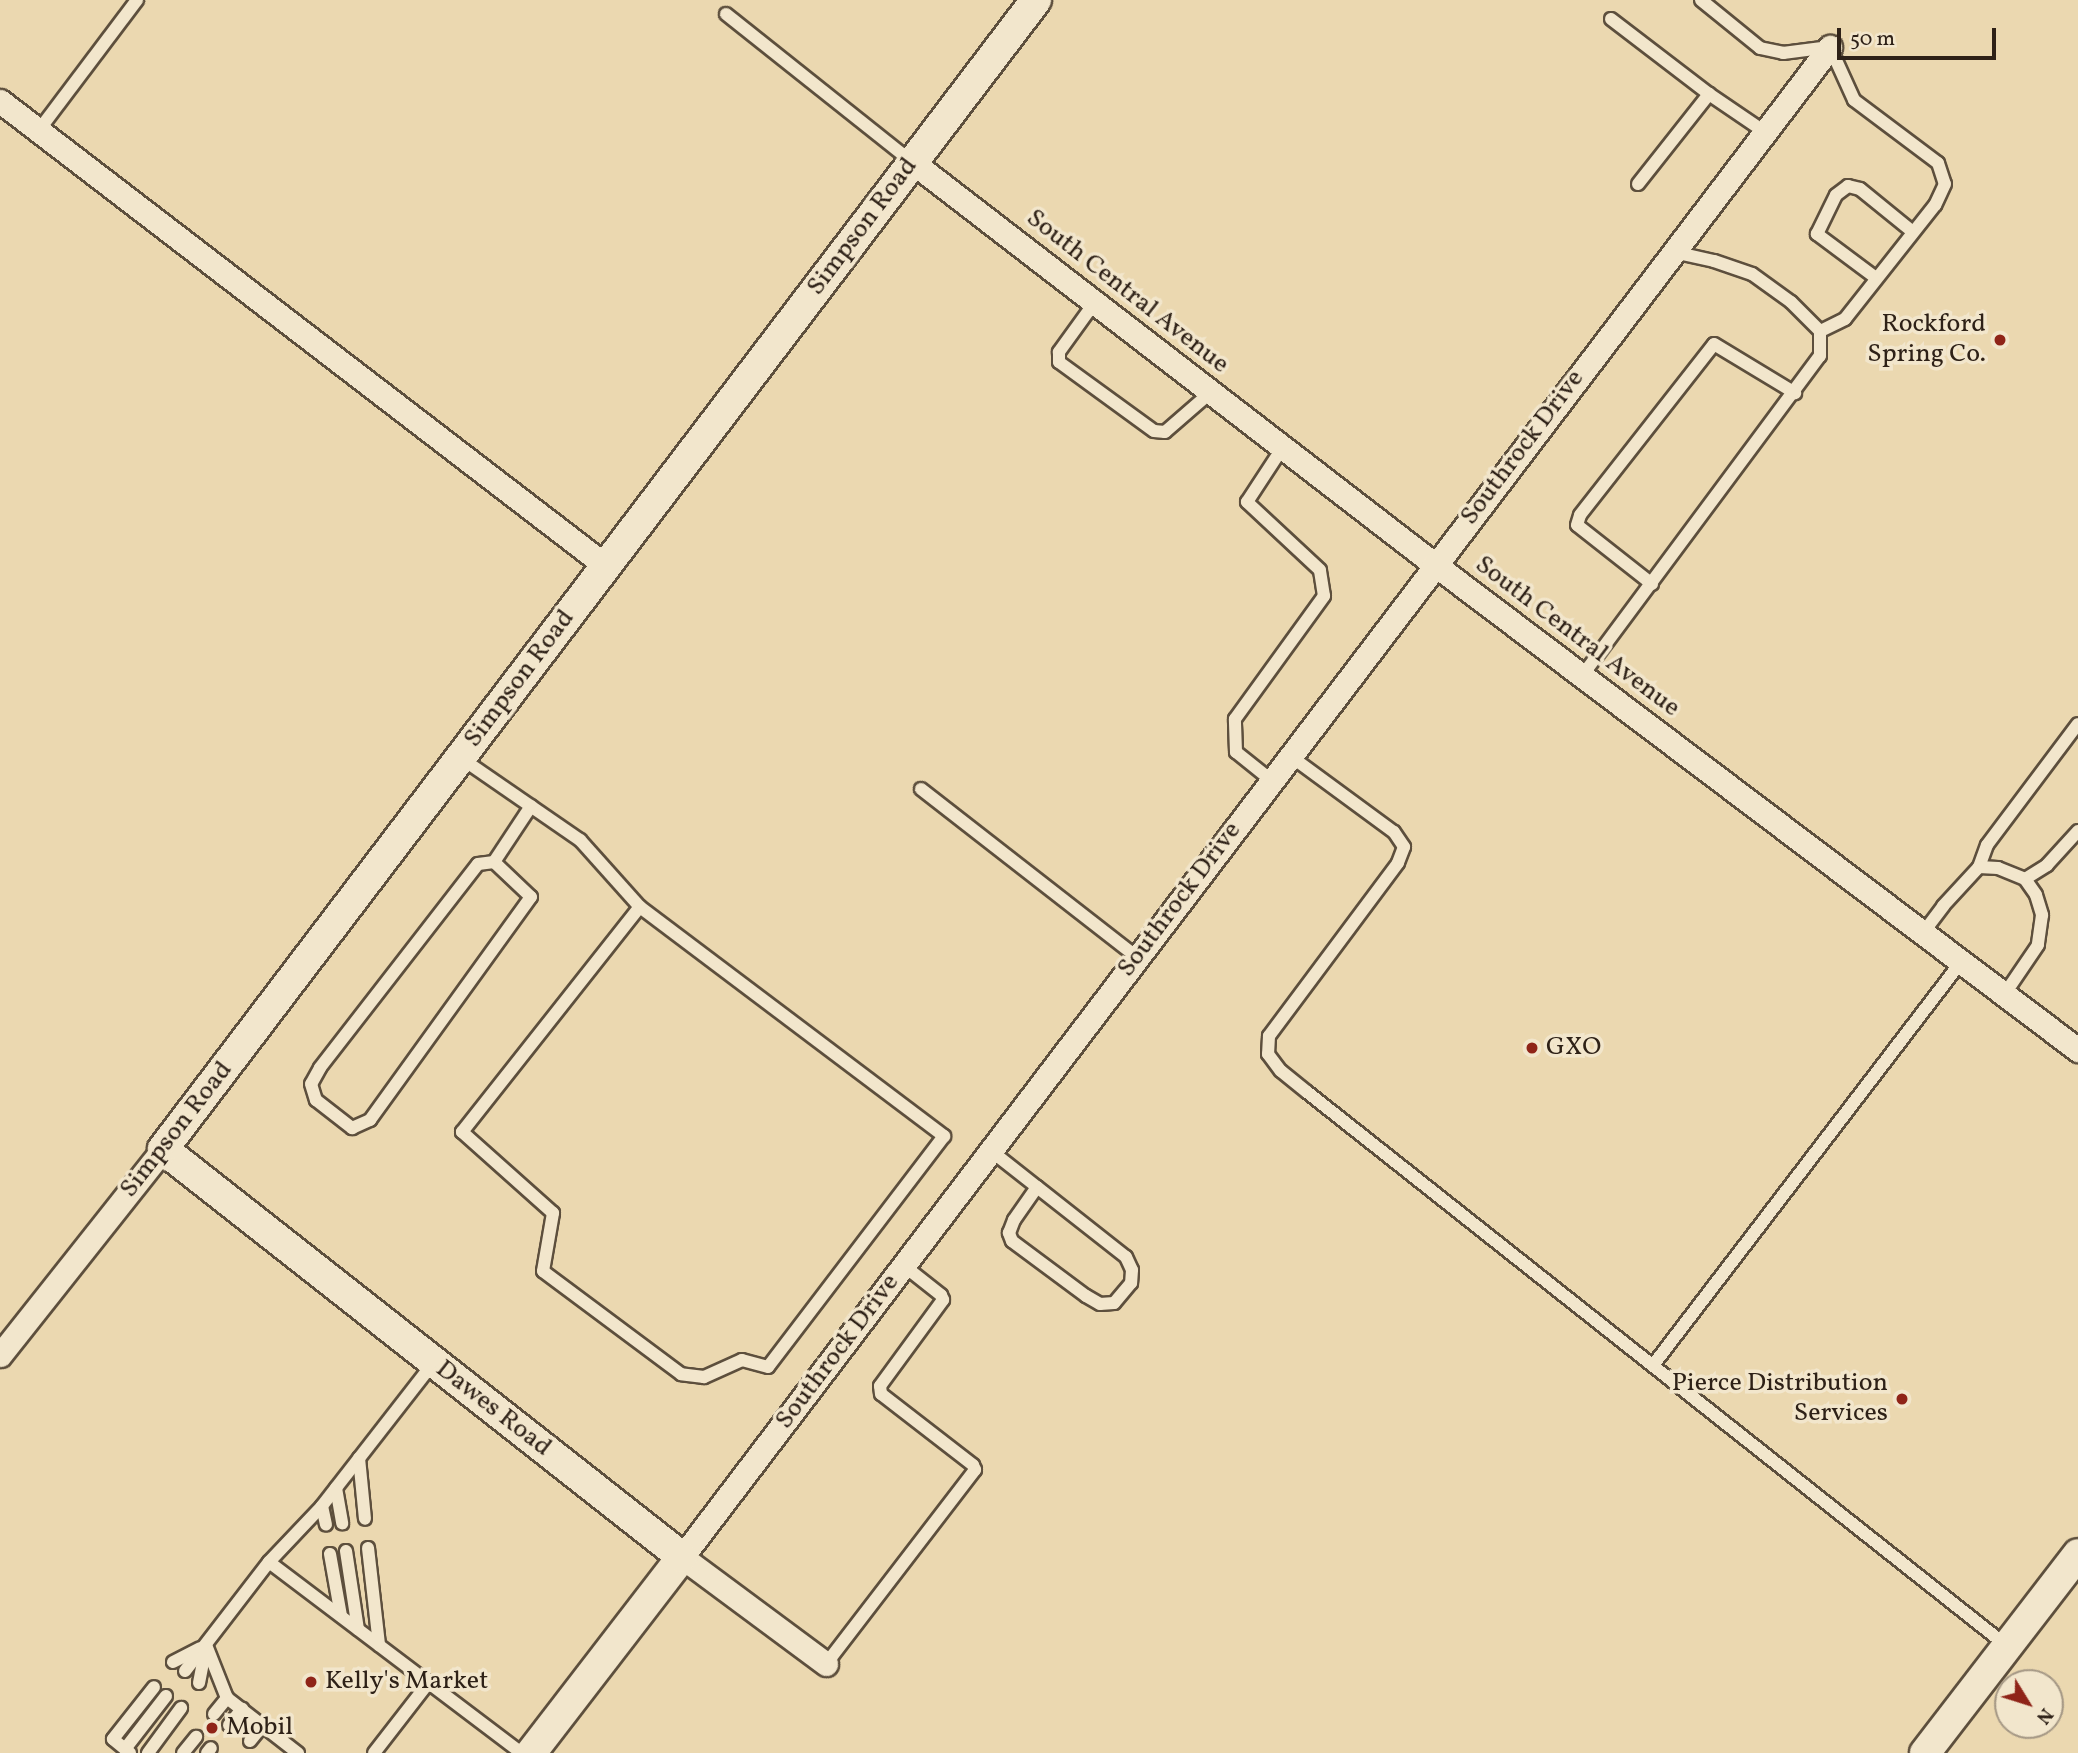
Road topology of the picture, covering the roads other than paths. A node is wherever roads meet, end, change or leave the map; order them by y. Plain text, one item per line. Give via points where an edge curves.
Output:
1 (136, 0) edge
2 (1036, 0) edge
3 (1701, 0) edge
4 (726, 14) dead end
5 (1611, 19) dead end
6 (1830, 47) junction
7 (1709, 94) junction
8 (0, 101) edge
9 (39, 131) junction
10 (1765, 132) junction
11 (911, 161) junction
12 (1639, 184) dead end
13 (1913, 232) junction
14 (1673, 252) junction
15 (1876, 278) junction
16 (1095, 302) junction
17 (1820, 331) junction
18 (1211, 392) junction
19 (1795, 393) junction
20 (1283, 447) junction
21 (1434, 564) junction
22 (606, 566) junction
23 (1652, 584) junction
24 (1582, 676) junction
25 (2078, 724) edge
26 (1289, 755) junction
27 (461, 757) junction
28 (1271, 779) junction
29 (921, 789) dead end
30 (531, 806) junction
31 (2078, 831) edge
32 (494, 862) junction
33 (1979, 867) junction
34 (2025, 879) junction
35 (640, 906) junction
36 (1923, 933) junction
37 (1137, 957) junction
38 (1961, 962) junction
39 (2004, 995) junction
40 (2078, 1050) edge
41 (163, 1149) junction
42 (990, 1150) junction
43 (1037, 1187) junction
44 (903, 1265) junction
45 (0, 1355) edge
46 (434, 1362) junction
47 (1654, 1364) junction
48 (359, 1458) junction
49 (336, 1488) junction
50 (322, 1506) junction
51 (365, 1519) dead end
52 (341, 1522) dead end
53 (326, 1525) dead end
54 (368, 1548) dead end
55 (346, 1551) dead end
56 (330, 1554) dead end
57 (2078, 1554) edge
58 (682, 1557) junction
59 (268, 1562) junction
60 (341, 1616) junction
61 (358, 1629) junction
62 (206, 1645) junction
63 (379, 1645) junction
64 (2007, 1646) junction
65 (173, 1662) dead end
66 (826, 1664) joint
67 (185, 1671) dead end
68 (429, 1682) junction
69 (200, 1683) dead end
70 (154, 1686) dead end
71 (166, 1696) dead end
72 (227, 1698) junction
73 (181, 1708) dead end
74 (242, 1709) junction
75 (214, 1714) dead end
76 (229, 1725) dead end
77 (263, 1725) junction
78 (195, 1737) dead end
79 (250, 1741) dead end
80 (282, 1748) edge
81 (128, 1751) edge
82 (148, 1753) edge
83 (183, 1753) edge
84 (298, 1753) edge
85 (374, 1753) edge
86 (522, 1753) edge
87 (531, 1753) edge
88 (1925, 1753) edge

1 - 9 lane
2 - 11 street, Simpson Road
3 - 6 lane via 1760,48 1783,53
4 - 11 lane
5 - 7 lane
6 - 10 street, Southrock Drive
6 - 13 lane via 1854,100 1938,163 1945,184
7 - 10 lane
7 - 12 lane
8 - 9 street
9 - 22 street
10 - 14 street, Southrock Drive
11 - 16 street, South Central Avenue
11 - 22 street, Simpson Road
13 - 15 lane
13 - 15 lane via 1860,189 1848,186 1836,195 1818,234
14 - 17 lane via 1752,274 1791,302
14 - 21 street, Southrock Drive
15 - 17 lane via 1845,318
16 - 18 street, South Central Avenue
16 - 18 lane via 1059,352 1059,362 1154,432 1165,432
17 - 19 lane via 1820,356
18 - 20 street, South Central Avenue
19 - 23 lane
19 - 23 lane via 1714,344 1580,515 1577,525
20 - 21 street, South Central Avenue
20 - 28 lane via 1247,502 1320,570 1324,596 1235,719 1236,752
21 - 24 street, South Central Avenue
21 - 26 street, Southrock Drive
22 - 27 street, Simpson Road
23 - 24 lane
24 - 36 street, South Central Avenue
25 - 33 lane via 1987,845
26 - 28 street, Southrock Drive
26 - 47 lane via 1394,832 1404,847 1398,863 1269,1037 1268,1054 1299,1085
27 - 30 lane
27 - 41 street, Simpson Road
28 - 37 street, Southrock Drive
29 - 37 lane
30 - 32 lane
30 - 35 lane via 580,841
31 - 34 lane via 2047,865
32 - 32 lane via 531,897 370,1120 352,1128 316,1100 311,1084 478,864
33 - 34 lane via 1998,868
33 - 36 lane
34 - 39 lane via 2042,915 2038,945
35 - 35 lane via 944,1136 768,1367 742,1360 704,1377 681,1374 543,1271 553,1213 462,1132
36 - 38 street, South Central Avenue
37 - 42 street, Southrock Drive
38 - 39 street, South Central Avenue
38 - 47 lane
39 - 40 street, South Central Avenue
41 - 45 street, Simpson Road
41 - 46 street, Dawes Road
42 - 43 lane
42 - 44 street, Southrock Drive
43 - 43 lane via 1126,1257 1131,1283 1114,1303 1100,1304 1086,1296 1012,1241 1009,1233 1014,1220
44 - 58 street, Southrock Drive
44 - 66 lane via 943,1300 880,1386 881,1394 975,1470
46 - 48 lane
46 - 58 street, Dawes Road
47 - 64 lane
48 - 49 lane
48 - 51 lane
49 - 50 lane
49 - 52 lane
50 - 53 lane
50 - 59 lane
54 - 63 lane
55 - 61 lane
56 - 60 lane
57 - 64 street
58 - 66 street, Dawes Road
58 - 87 street, Southrock Drive
59 - 60 lane
59 - 62 lane
60 - 61 lane
61 - 63 lane
62 - 65 lane
62 - 67 lane
62 - 69 lane
62 - 72 lane
63 - 68 lane
64 - 88 street
68 - 85 lane
68 - 86 lane
70 - 81 lane via 113,1739
71 - 81 lane
72 - 74 lane
72 - 75 lane
73 - 82 lane
74 - 76 lane
74 - 77 lane
77 - 79 lane
77 - 80 lane
78 - 83 lane
80 - 84 lane

